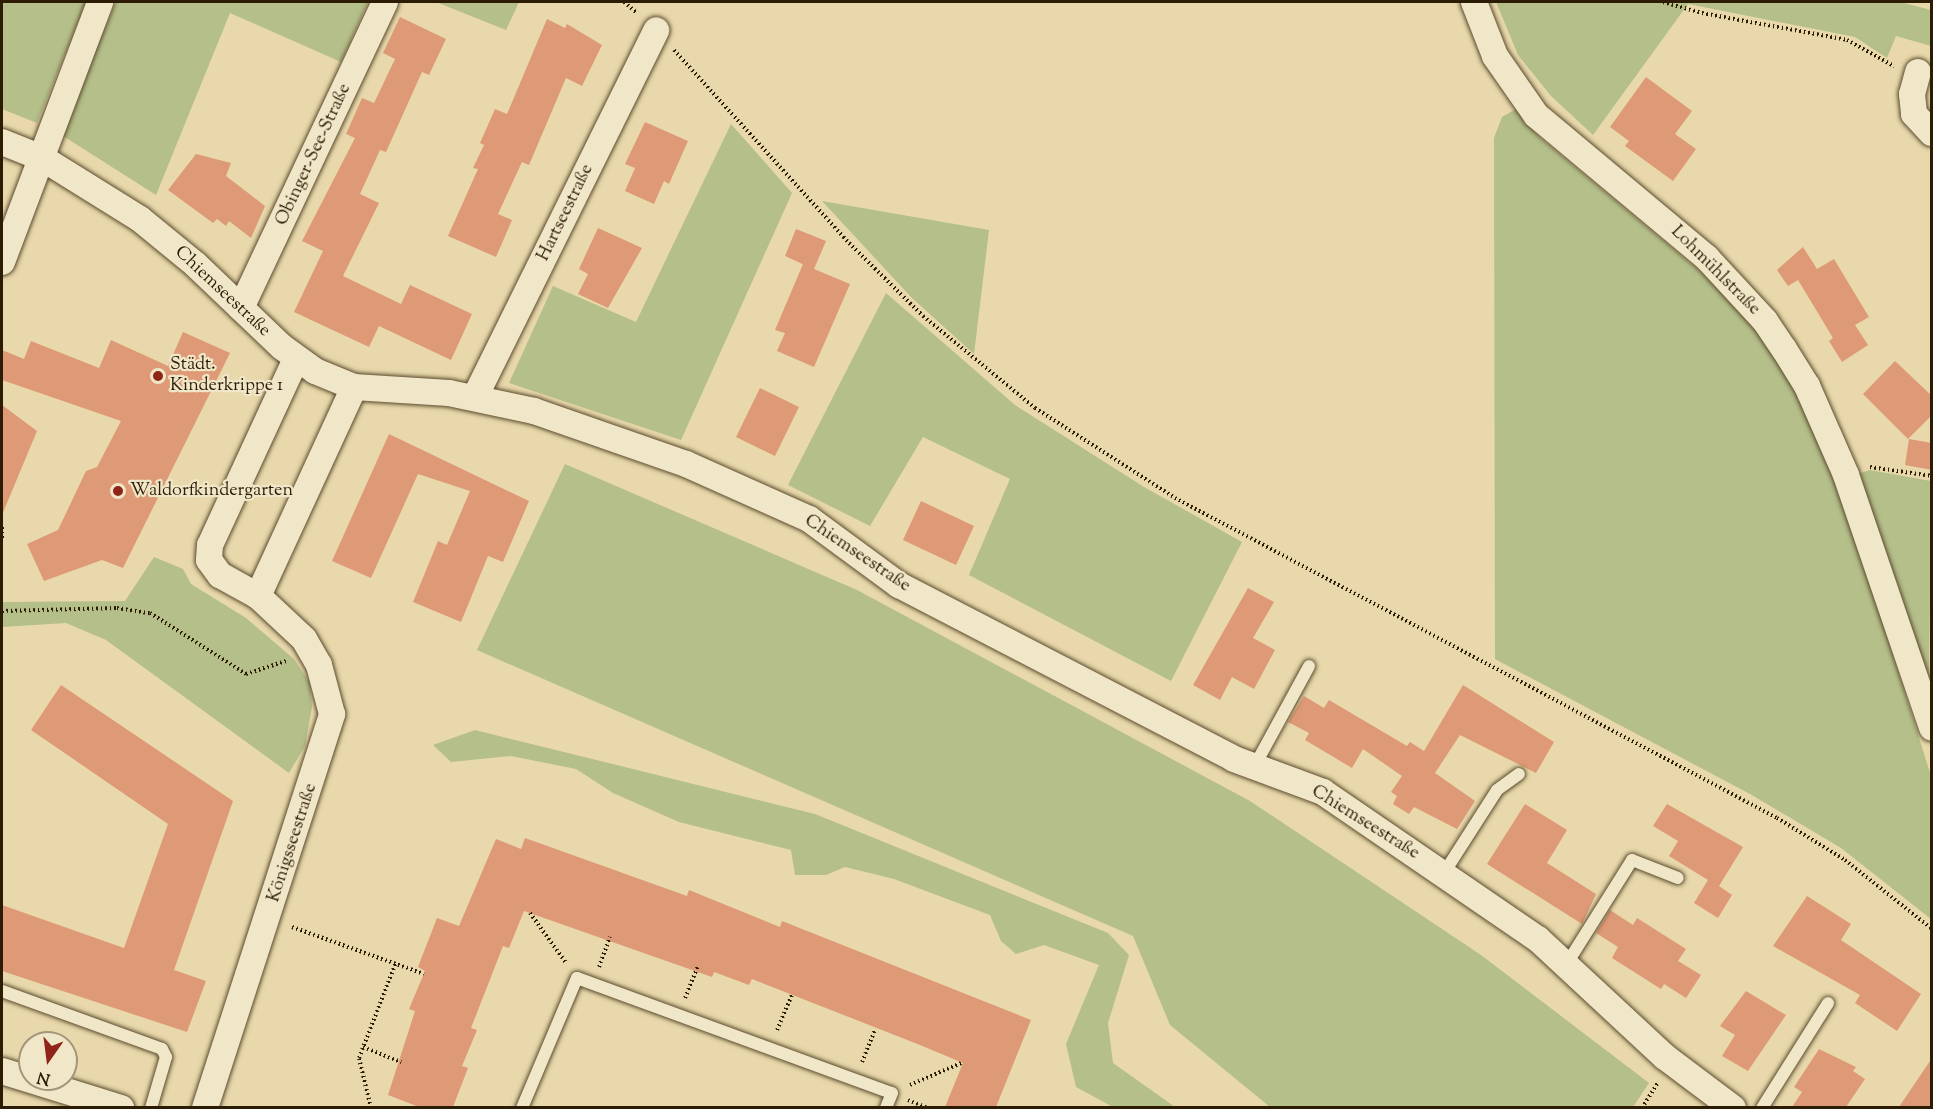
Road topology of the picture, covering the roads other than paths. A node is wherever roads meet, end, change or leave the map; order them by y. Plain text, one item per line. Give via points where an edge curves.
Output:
1 (100, 2) edge
2 (386, 2) edge
3 (1474, 2) edge
4 (656, 30) road end
5 (1918, 72) road end
6 (1932, 133) edge
7 (2, 142) edge
8 (42, 158) junction
9 (2, 262) edge
10 (241, 308) junction
11 (296, 359) junction
12 (354, 387) junction
13 (476, 397) junction
14 (258, 596) junction
15 (1309, 666) dead end
16 (1932, 728) edge
17 (1254, 767) junction
18 (1519, 774) dead end
19 (1444, 873) junction
20 (1678, 878) dead end
21 (1566, 965) junction
22 (2, 991) edge
23 (1828, 1003) dead end
24 (2, 1071) edge
25 (121, 1107) edge
26 (151, 1107) edge
27 (205, 1107) edge
28 (522, 1107) edge
29 (886, 1107) edge
30 (1733, 1107) edge
31 (1762, 1107) edge

1 - 8 street
2 - 10 street, Obinger-See-Straße
3 - 16 street, Lohmühlstraße via 1495,57 1536,115 1652,208 1765,321 1807,386 1846,475
4 - 13 street, Hartseestraße
5 - 6 street via 1912,94 1914,114
7 - 8 street, Chiemseestraße
8 - 9 street
8 - 10 street, Chiemseestraße via 140,219
10 - 11 street, Chiemseestraße
11 - 12 street, Chiemseestraße
11 - 14 street, Königsseestraße via 210,545 209,560 220,575
12 - 13 street, Chiemseestraße
12 - 14 street
13 - 17 street, Chiemseestraße via 534,411 686,464 808,519 899,585
14 - 27 street, Königsseestraße via 310,650 328,692 332,714
15 - 17 lane
17 - 19 street, Chiemseestraße via 1323,792
18 - 19 lane via 1497,790
19 - 21 street, Chiemseestraße
20 - 21 lane via 1632,860
21 - 30 street, Chiemseestraße via 1665,1057
22 - 26 lane via 162,1049 166,1057
23 - 31 lane
24 - 25 street
28 - 29 lane via 577,978 892,1093

